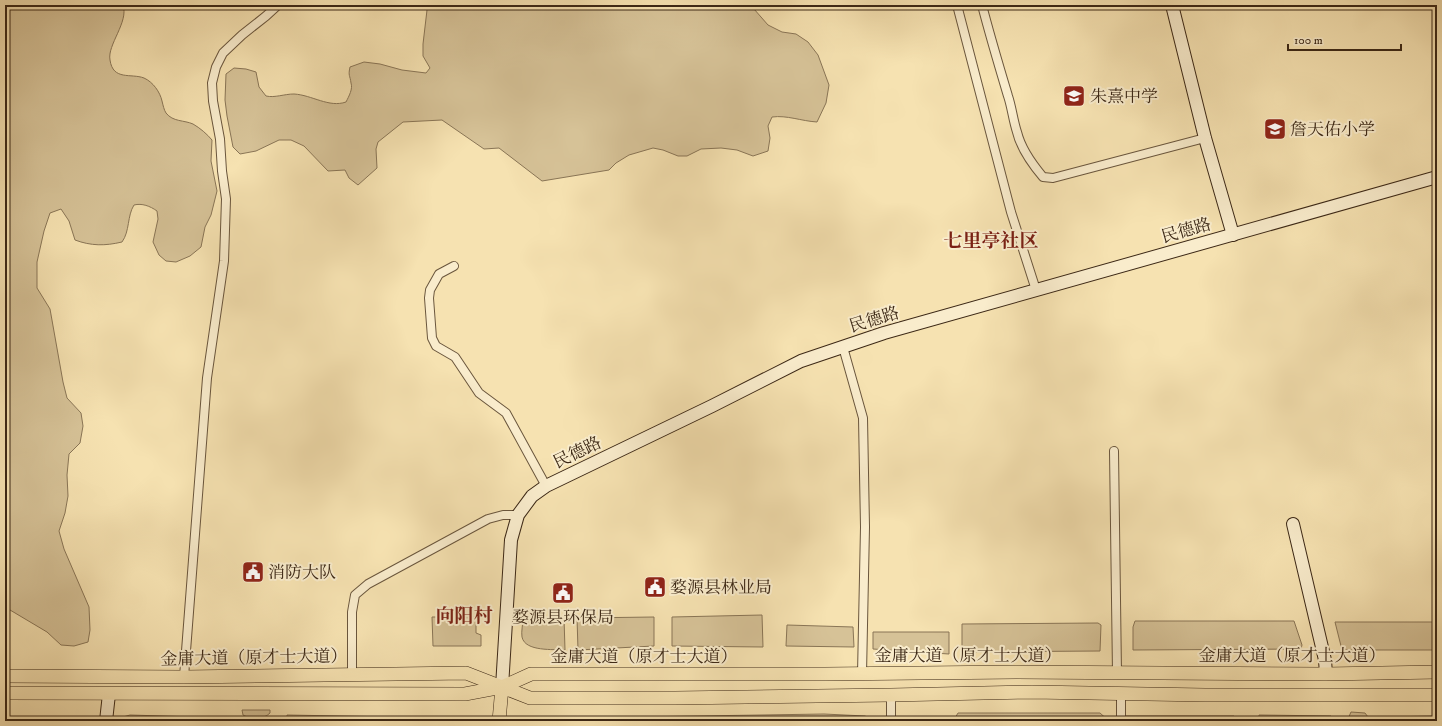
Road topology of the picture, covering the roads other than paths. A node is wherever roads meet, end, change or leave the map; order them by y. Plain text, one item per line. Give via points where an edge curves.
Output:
1 (278, 5) edge
2 (958, 5) edge
3 (982, 5) edge
4 (1172, 5) edge
5 (1205, 138) junction
6 (1437, 177) edge
7 (1233, 235) junction
8 (454, 266) dead end
9 (1036, 290) junction
10 (843, 347) junction
11 (1114, 451) dead end
12 (546, 486) junction
13 (518, 515) junction
14 (1293, 524) dead end
15 (1117, 672) junction
16 (1437, 672) edge
17 (352, 674) junction
18 (862, 674) junction
19 (1326, 674) junction
20 (5, 676) edge
21 (184, 677) junction
22 (502, 687) junction
23 (5, 693) edge
24 (1121, 693) junction
25 (109, 694) junction
26 (891, 695) junction
27 (1437, 695) edge
28 (106, 721) edge
29 (499, 721) edge
30 (891, 721) edge
31 (1121, 721) edge

1 - 21 street via 223,53 212,83 226,199 224,261 206,378
2 - 9 street via 1011,212
3 - 5 street via 1016,132 1021,145 1043,177 1054,178
4 - 5 street
5 - 7 street
6 - 7 street, 民德路
7 - 9 street, 民德路
8 - 12 street via 439,274 430,290 432,338 436,346 455,357 479,393 506,413
9 - 10 street, 民德路
10 - 12 street, 民德路 via 801,361
10 - 18 street via 863,418 865,527
11 - 15 street
12 - 13 street, 民德路 via 532,496
13 - 17 street via 488,519 368,584 355,595 352,612
13 - 22 street, 民德路 via 511,540
14 - 19 street via 1325,660
15 - 18 main road, 金庸大道（原才士大道）
15 - 19 main road, 金庸大道（原才士大道）
16 - 19 main road, 金庸大道（原才士大道）
17 - 21 main road, 金庸大道（原才士大道）
17 - 22 main road, 金庸大道（原才士大道） via 466,673
18 - 22 main road, 金庸大道（原才士大道） via 531,674
20 - 21 main road, 金庸大道（原才士大道）
22 - 25 main road, 金庸大道（原才士大道） via 465,694
22 - 26 main road, 金庸大道（原才士大道） via 530,698
22 - 29 main road
23 - 25 main road, 金庸大道（原才士大道）
24 - 26 main road, 金庸大道（原才士大道）
24 - 27 main road, 金庸大道（原才士大道）
24 - 31 street
25 - 28 street
26 - 30 street

